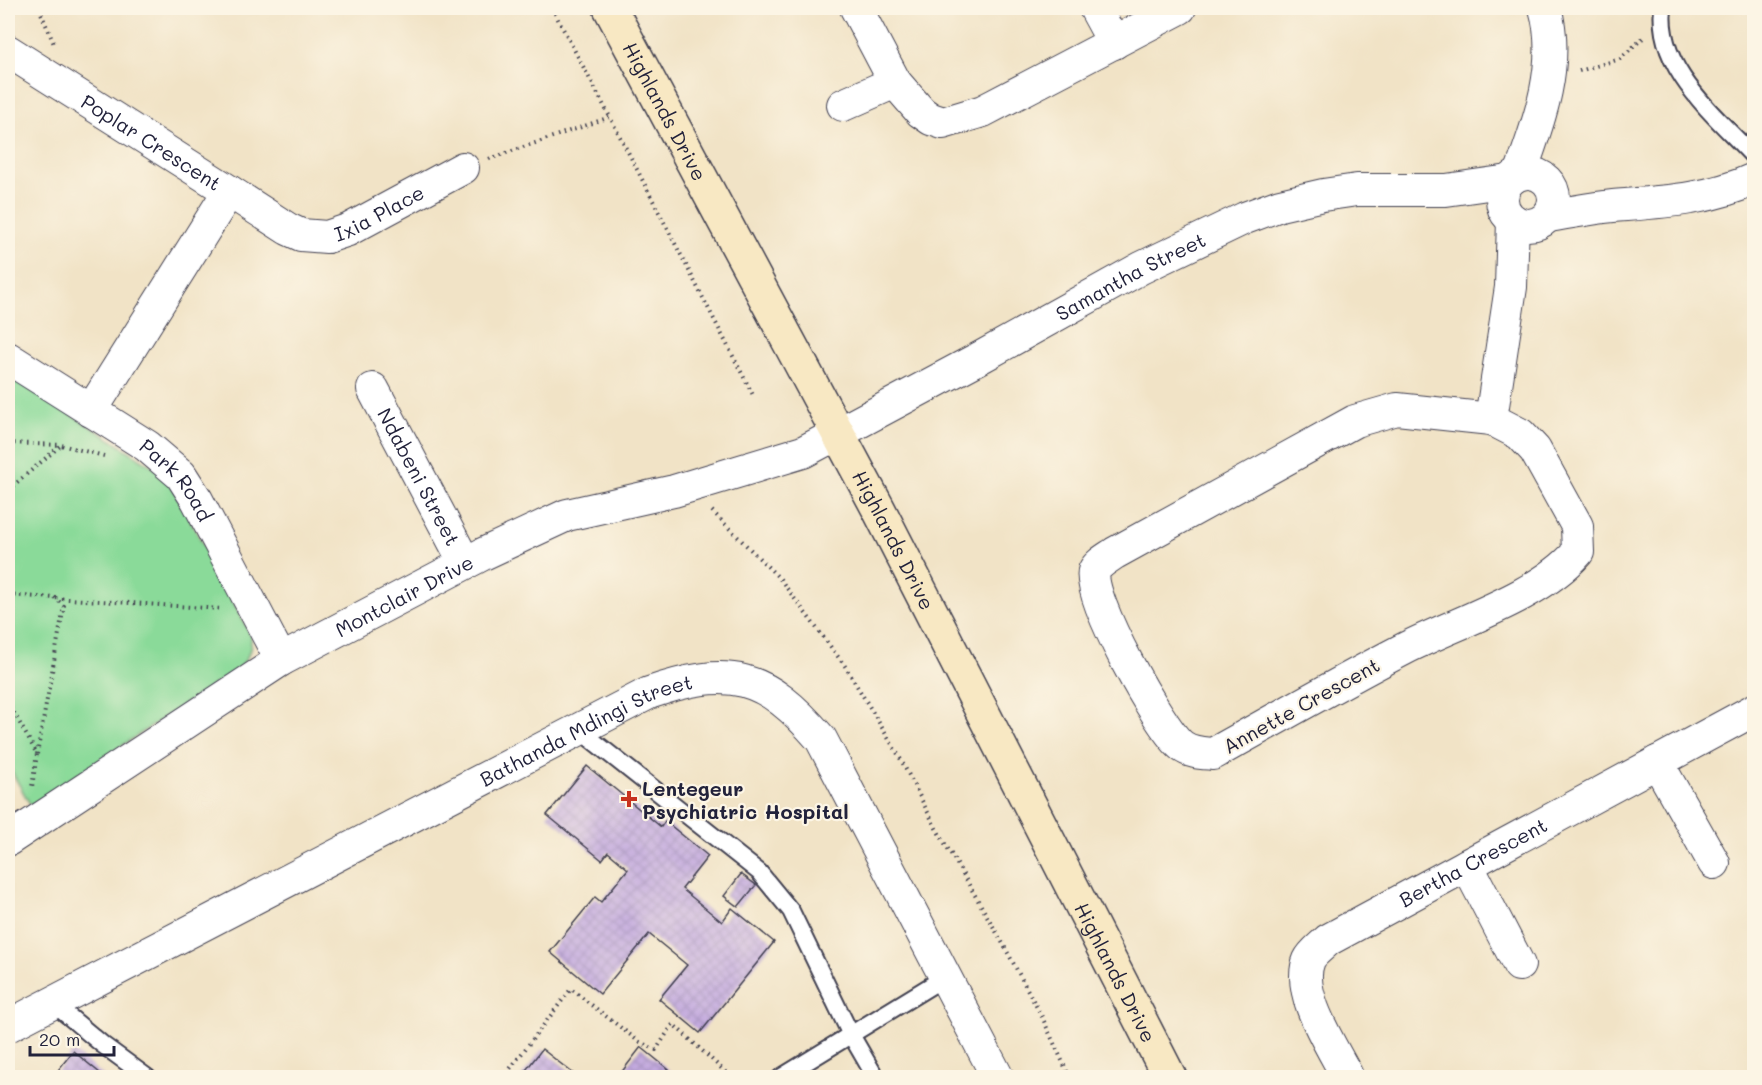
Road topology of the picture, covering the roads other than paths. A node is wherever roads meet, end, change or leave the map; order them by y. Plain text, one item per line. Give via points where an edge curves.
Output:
1 (610, 8) edge
2 (856, 8) edge
3 (1095, 8) edge
4 (1180, 8) edge
5 (1545, 8) edge
6 (1662, 15) edge
7 (1114, 43) junction
8 (8, 51) edge
9 (895, 82) junction
10 (843, 105) dead end
11 (1755, 157) edge
12 (463, 168) road end
13 (1755, 179) edge
14 (229, 191) junction
15 (1528, 199) junction
16 (8, 358) edge
17 (374, 388) dead end
18 (91, 411) junction
19 (1491, 419) junction
20 (839, 434) junction
21 (465, 563) junction
22 (281, 660) junction
23 (1755, 710) edge
24 (578, 729) junction
25 (1657, 762) junction
26 (8, 840) edge
27 (1714, 863) dead end
28 (1467, 866) junction
29 (1519, 965) dead end
30 (945, 977) junction
31 (53, 1003) junction
32 (8, 1026) edge
33 (850, 1033) junction
34 (148, 1077) edge
35 (780, 1077) edge
36 (876, 1077) edge
37 (998, 1077) edge
38 (1170, 1077) edge
39 (1348, 1077) edge

1 - 20 main road, Highlands Drive
2 - 9 street
3 - 7 street
4 - 7 street
5 - 15 street via 1550,23 1551,58
6 - 11 lane via 1669,54 1694,93
7 - 9 street via 960,120 943,123 930,119
8 - 14 street, Poplar Crescent
9 - 10 street
12 - 14 street, Ixia Place via 348,230 327,237 301,235 288,229
13 - 15 street, Samantha Street via 1733,189 1674,202 1612,206
14 - 18 street, Poplar Crescent
15 - 19 street
15 - 20 street, Samantha Street via 1446,190 1357,190 1323,195 1245,218 1141,268
16 - 18 street, Park Road
17 - 21 street, Ndabeni Street
18 - 22 street, Park Road via 147,446 173,467 189,487
19 - 19 street, Annette Crescent via 1520,434 1535,450 1577,526 1578,552 1570,561 1530,588 1405,649 1213,754 1182,746 1165,729 1096,597 1094,572 1101,562 1355,421 1397,409
20 - 21 street, Montclair Drive via 794,455 674,491 567,515
20 - 38 main road, Highlands Drive
21 - 22 street, Montclair Drive
22 - 26 street, Montclair Drive
23 - 25 street, Bertha Crescent
24 - 30 street, Bathanda Mdingi Street via 649,693 684,681 748,681 770,691 795,708 821,739
24 - 31 street, Bathanda Mdingi Street
24 - 33 lane via 759,872 791,911
25 - 27 street
25 - 28 street, Bertha Crescent
28 - 29 street
28 - 39 street, Bertha Crescent via 1328,940 1309,958 1305,976 1309,998
30 - 33 lane
30 - 37 street, Bathanda Mdingi Street
31 - 32 street, Bathanda Mdingi Street
31 - 34 lane
33 - 35 lane
33 - 36 lane

